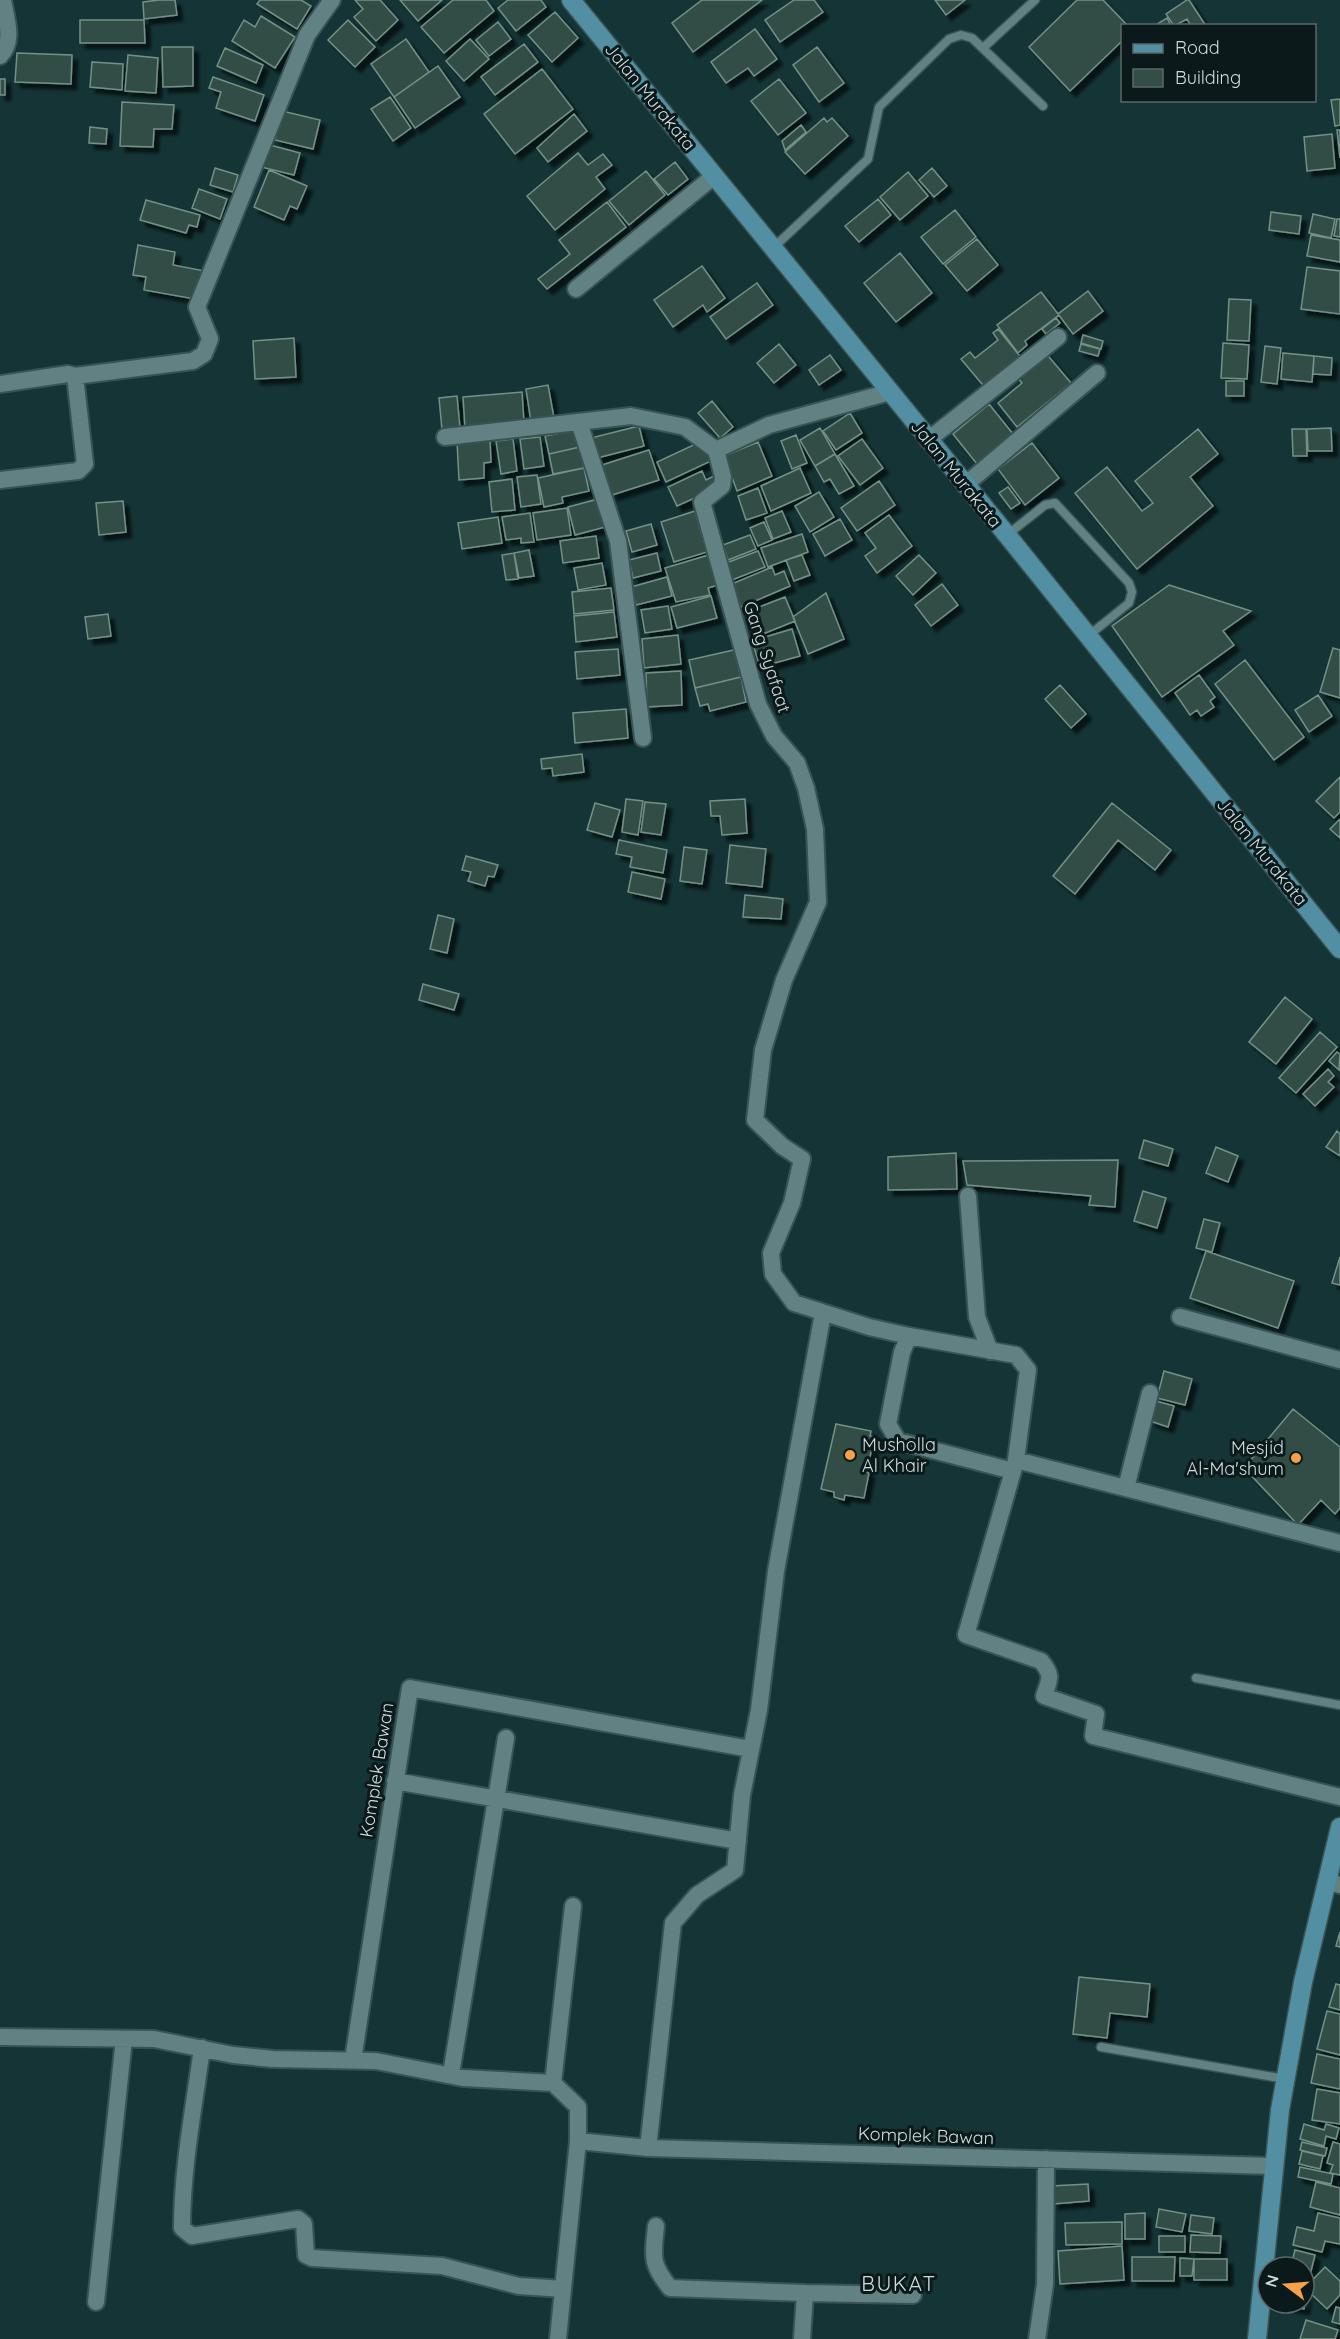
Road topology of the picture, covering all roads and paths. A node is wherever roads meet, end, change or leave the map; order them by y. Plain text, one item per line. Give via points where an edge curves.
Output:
1 (3, 0) edge
2 (332, 0) edge
3 (1035, 0) edge
4 (574, 1) edge
5 (983, 48) junction
6 (0, 56) edge
7 (1043, 106) dead end
8 (714, 176) junction
9 (773, 249) junction
10 (576, 289) dead end
11 (1059, 337) dead end
12 (1097, 373) dead end
13 (75, 376) junction
14 (0, 384) edge
15 (890, 392) junction
16 (579, 422) junction
17 (444, 437) dead end
18 (928, 440) junction
19 (716, 450) junction
20 (0, 480) edge
21 (965, 484) junction
22 (1006, 535) junction
23 (1088, 636) junction
24 (643, 738) dead end
25 (1340, 949) edge
26 (968, 1196) dead end
27 (823, 1313) junction
28 (1180, 1317) dead end
29 (909, 1336) junction
30 (990, 1351) junction
31 (1340, 1360) edge
32 (1150, 1394) dead end
33 (1015, 1465) junction
34 (1126, 1488) junction
35 (1340, 1543) edge
36 (1196, 1678) dead end
37 (1340, 1705) edge
38 (506, 1738) dead end
39 (751, 1749) junction
40 (395, 1780) junction
41 (496, 1797) junction
42 (1340, 1797) edge
43 (1340, 1827) edge
44 (738, 1841) junction
45 (1334, 1883) edge
46 (573, 1906) dead end
47 (0, 2037) edge
48 (124, 2039) junction
49 (1101, 2047) dead end
50 (202, 2048) junction
51 (353, 2060) junction
52 (451, 2074) junction
53 (1286, 2079) junction
54 (553, 2083) junction
55 (578, 2141) junction
56 (648, 2148) junction
57 (1046, 2160) junction
58 (1275, 2166) junction
59 (656, 2226) dead end
60 (563, 2289) junction
61 (805, 2293) junction
62 (913, 2295) dead end
63 (96, 2302) dead end
64 (558, 2339) edge
65 (802, 2339) edge
66 (1037, 2339) edge
67 (1257, 2339) edge

1 - 6 street via 9,39
2 - 13 street via 307,35 197,307 210,339 204,354 193,362
3 - 5 lane
4 - 8 main road, Jalan Murakata
5 - 7 lane
5 - 9 lane via 972,38 961,35 950,39 879,106 868,159
8 - 9 main road, Jalan Murakata
8 - 10 street
9 - 15 main road, Jalan Murakata
11 - 18 street
12 - 21 street
13 - 14 street
13 - 20 street via 85,464 82,468
15 - 18 main road, Jalan Murakata
15 - 19 street via 769,425
16 - 17 street
16 - 19 street via 631,416 685,427
16 - 24 street via 618,541
18 - 21 main road, Jalan Murakata
19 - 27 street, Gang Syafaat via 722,486 702,502 715,554 758,704 774,736 797,763 815,829 818,902 784,980 763,1050 755,1120 802,1159 792,1203 771,1253 773,1274 794,1303
21 - 22 main road, Jalan Murakata
22 - 23 main road, Jalan Murakata
22 - 23 lane via 1045,505 1055,503 1129,583 1129,603
23 - 25 main road, Jalan Murakata
26 - 30 street via 977,1317
27 - 29 street
27 - 39 street via 776,1571
28 - 31 street
29 - 30 street
29 - 33 street via 902,1352 888,1424 898,1441
30 - 33 street via 1016,1355 1028,1370
32 - 34 street
33 - 34 street
33 - 42 street via 966,1635 1041,1661 1050,1678 1044,1696 1096,1714 1093,1736
34 - 35 street
36 - 37 lane
38 - 41 street
39 - 40 street, Komplek Bawan via 410,1688
39 - 44 street
40 - 41 street
40 - 51 street, Komplek Bawan
41 - 44 street
41 - 52 street
43 - 45 main road
44 - 56 street via 735,1870 696,1895 673,1923
45 - 53 main road via 1303,1982
46 - 54 street
47 - 48 street
48 - 50 street via 154,2039
48 - 63 street
49 - 53 lane
50 - 51 street via 273,2059
50 - 60 street via 182,2228 192,2236 298,2219 304,2224 306,2255 312,2258 442,2266 519,2286
51 - 52 street
52 - 54 street
53 - 58 main road
54 - 55 street via 578,2107
55 - 56 street, Komplek Bawan
55 - 60 street
56 - 57 street, Komplek Bawan
57 - 58 street, Komplek Bawan
57 - 66 street via 1045,2283
58 - 67 main road
59 - 61 street via 653,2256 658,2273 670,2288
60 - 64 street
61 - 62 street
61 - 65 street

